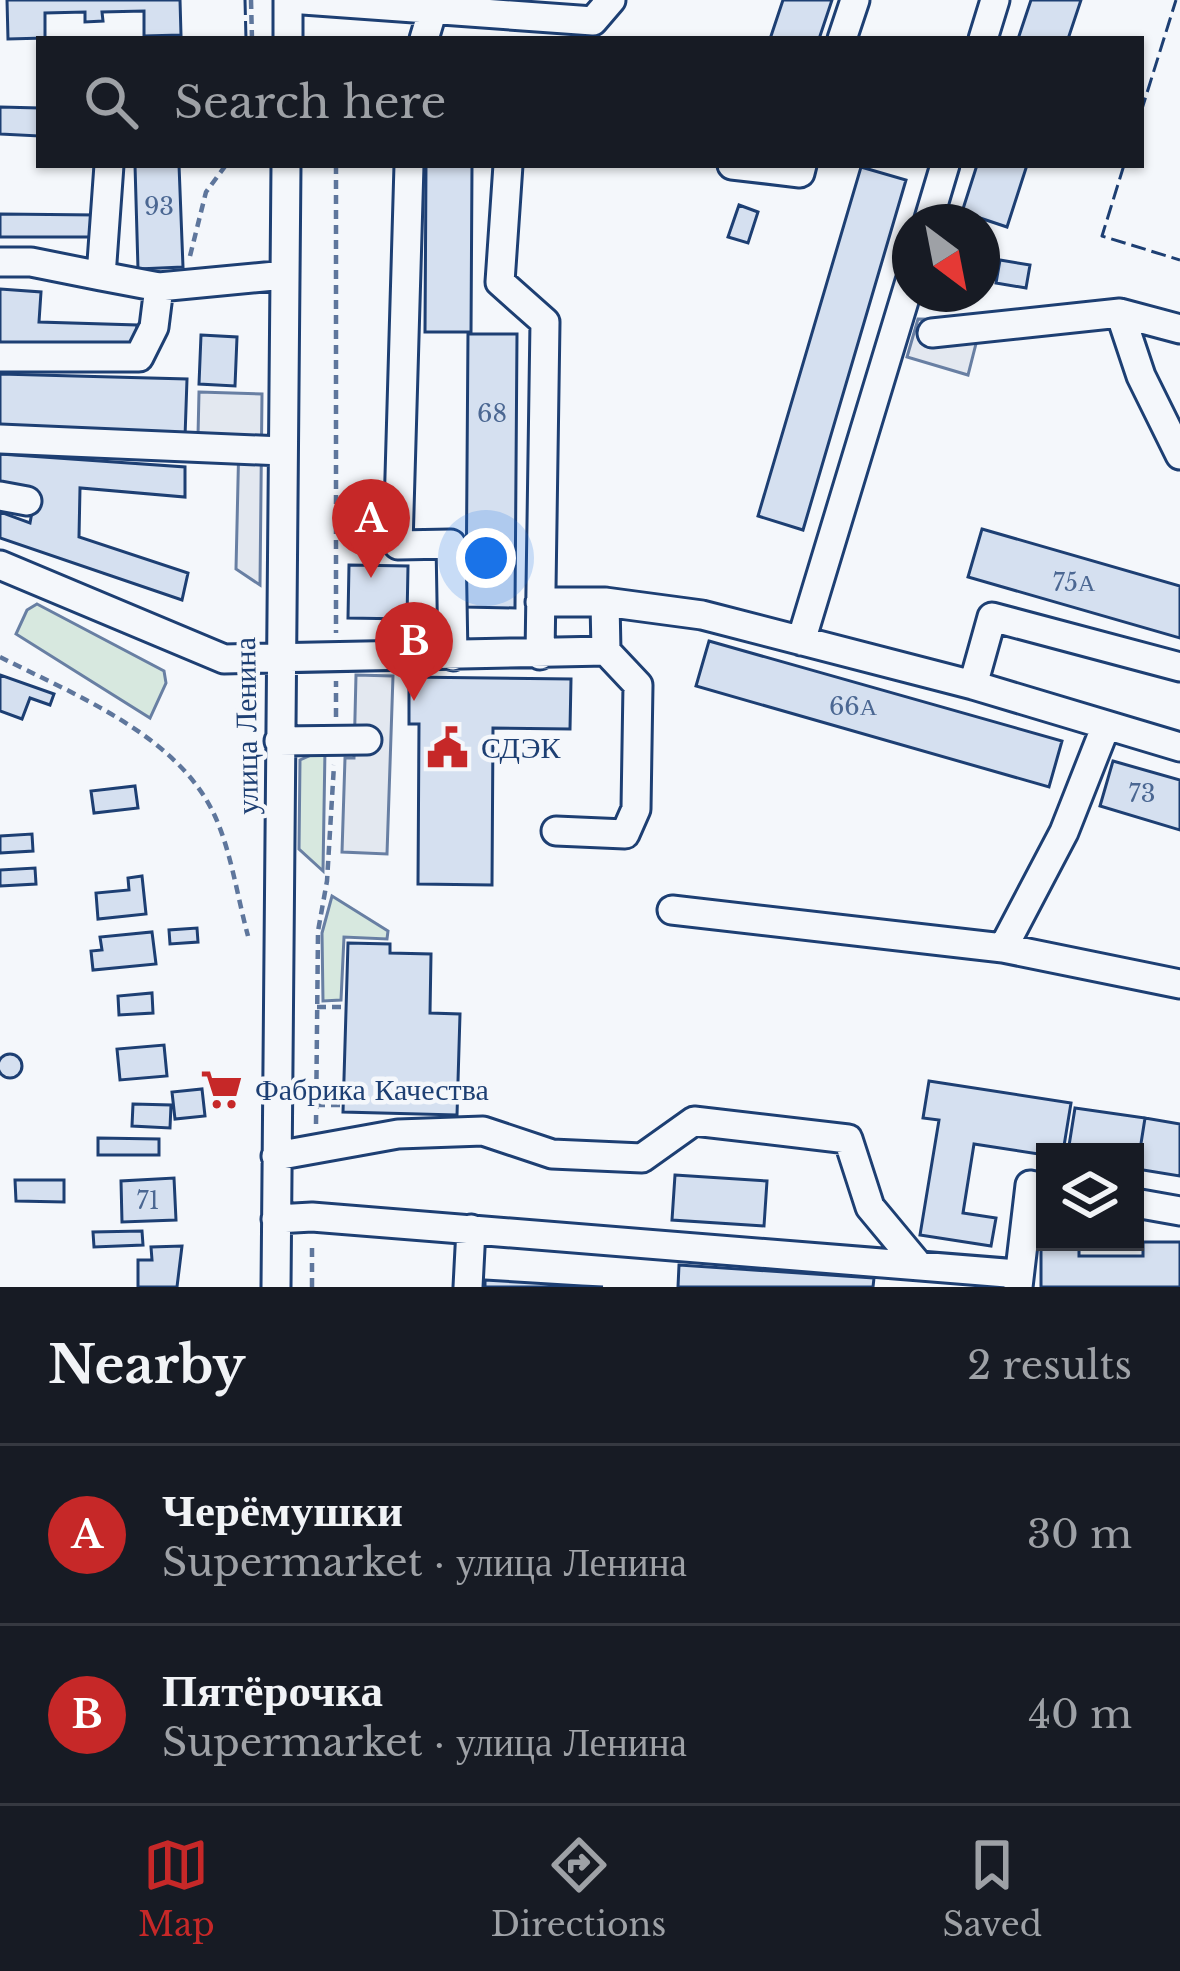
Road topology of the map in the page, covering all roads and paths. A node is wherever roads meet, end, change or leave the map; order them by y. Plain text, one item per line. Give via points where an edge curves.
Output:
1 (251, 0) edge
2 (288, 0) edge
3 (303, 0) edge
4 (611, 0) edge
5 (855, 0) edge
6 (995, 0) edge
7 (433, 9) junction
8 (533, 27) edge
9 (251, 36) edge
10 (288, 36) edge
11 (425, 36) edge
12 (843, 36) edge
13 (984, 36) edge
14 (109, 168) edge
15 (224, 168) edge
16 (286, 168) edge
17 (409, 168) edge
18 (508, 168) edge
19 (758, 168) edge
20 (801, 168) edge
21 (944, 168) edge
22 (933, 204) edge
23 (0, 262) edge
24 (285, 275) junction
25 (101, 276) junction
26 (170, 286) junction
27 (901, 312) edge
28 (1120, 313) junction
29 (1180, 329) edge
30 (932, 333) dead end
31 (0, 357) edge
32 (0, 439) edge
33 (282, 451) junction
34 (1180, 455) edge
35 (0, 565) edge
36 (540, 602) junction
37 (605, 602) junction
38 (802, 640) junction
39 (606, 651) junction
40 (540, 655) junction
41 (453, 656) junction
42 (0, 657) edge
43 (278, 657) junction
44 (1180, 667) edge
45 (973, 685) junction
46 (1105, 728) junction
47 (367, 740) dead end
48 (279, 741) junction
49 (1180, 747) edge
50 (556, 831) dead end
51 (672, 910) dead end
52 (248, 936) dead end
53 (1003, 948) junction
54 (1180, 984) edge
55 (317, 1007) dead end
56 (346, 1007) dead end
57 (316, 1105) dead end
58 (344, 1105) dead end
59 (276, 1156) junction
60 (1036, 1186) edge
61 (1144, 1205) edge
62 (1180, 1211) edge
63 (276, 1220) junction
64 (471, 1229) junction
65 (919, 1266) junction
66 (1018, 1280) edge
67 (276, 1287) edge
68 (468, 1287) edge

1 - 9 path
2 - 10 street
3 - 7 street
4 - 8 street via 592,21
5 - 12 street
6 - 13 street
7 - 8 street
7 - 11 street
14 - 25 street
15 - 26 path via 206,192
16 - 24 street, улица Ленина
17 - 41 street via 398,545 451,544
18 - 36 street via 500,282 545,322
19 - 20 street
21 - 22 street
23 - 25 street
24 - 26 street
24 - 33 street, улица Ленина
25 - 26 street
26 - 31 street via 139,357
27 - 38 street
28 - 29 street
28 - 30 street
28 - 34 street
32 - 33 street
33 - 43 street, улица Ленина
35 - 43 street via 224,659
36 - 37 street
36 - 40 street
37 - 38 street
37 - 39 street
38 - 45 street
39 - 40 street
39 - 50 street via 638,685 636,809 625,834
40 - 41 street
41 - 43 street
42 - 52 path via 82,699 189,775 213,812
43 - 48 street, улица Ленина
44 - 45 street via 992,617
45 - 46 street
46 - 49 street
46 - 53 street via 1064,832
47 - 48 street
48 - 59 street, улица Ленина
51 - 53 street
53 - 54 street
55 - 56 path
57 - 58 path
59 - 63 street, улица Ленина
59 - 65 street via 398,1134 483,1131 552,1154 642,1158 694,1121 848,1139 870,1207
60 - 66 street via 1030,1185
61 - 62 street
63 - 64 street
63 - 67 street, улица Ленина
64 - 65 street
64 - 68 street
65 - 66 street

